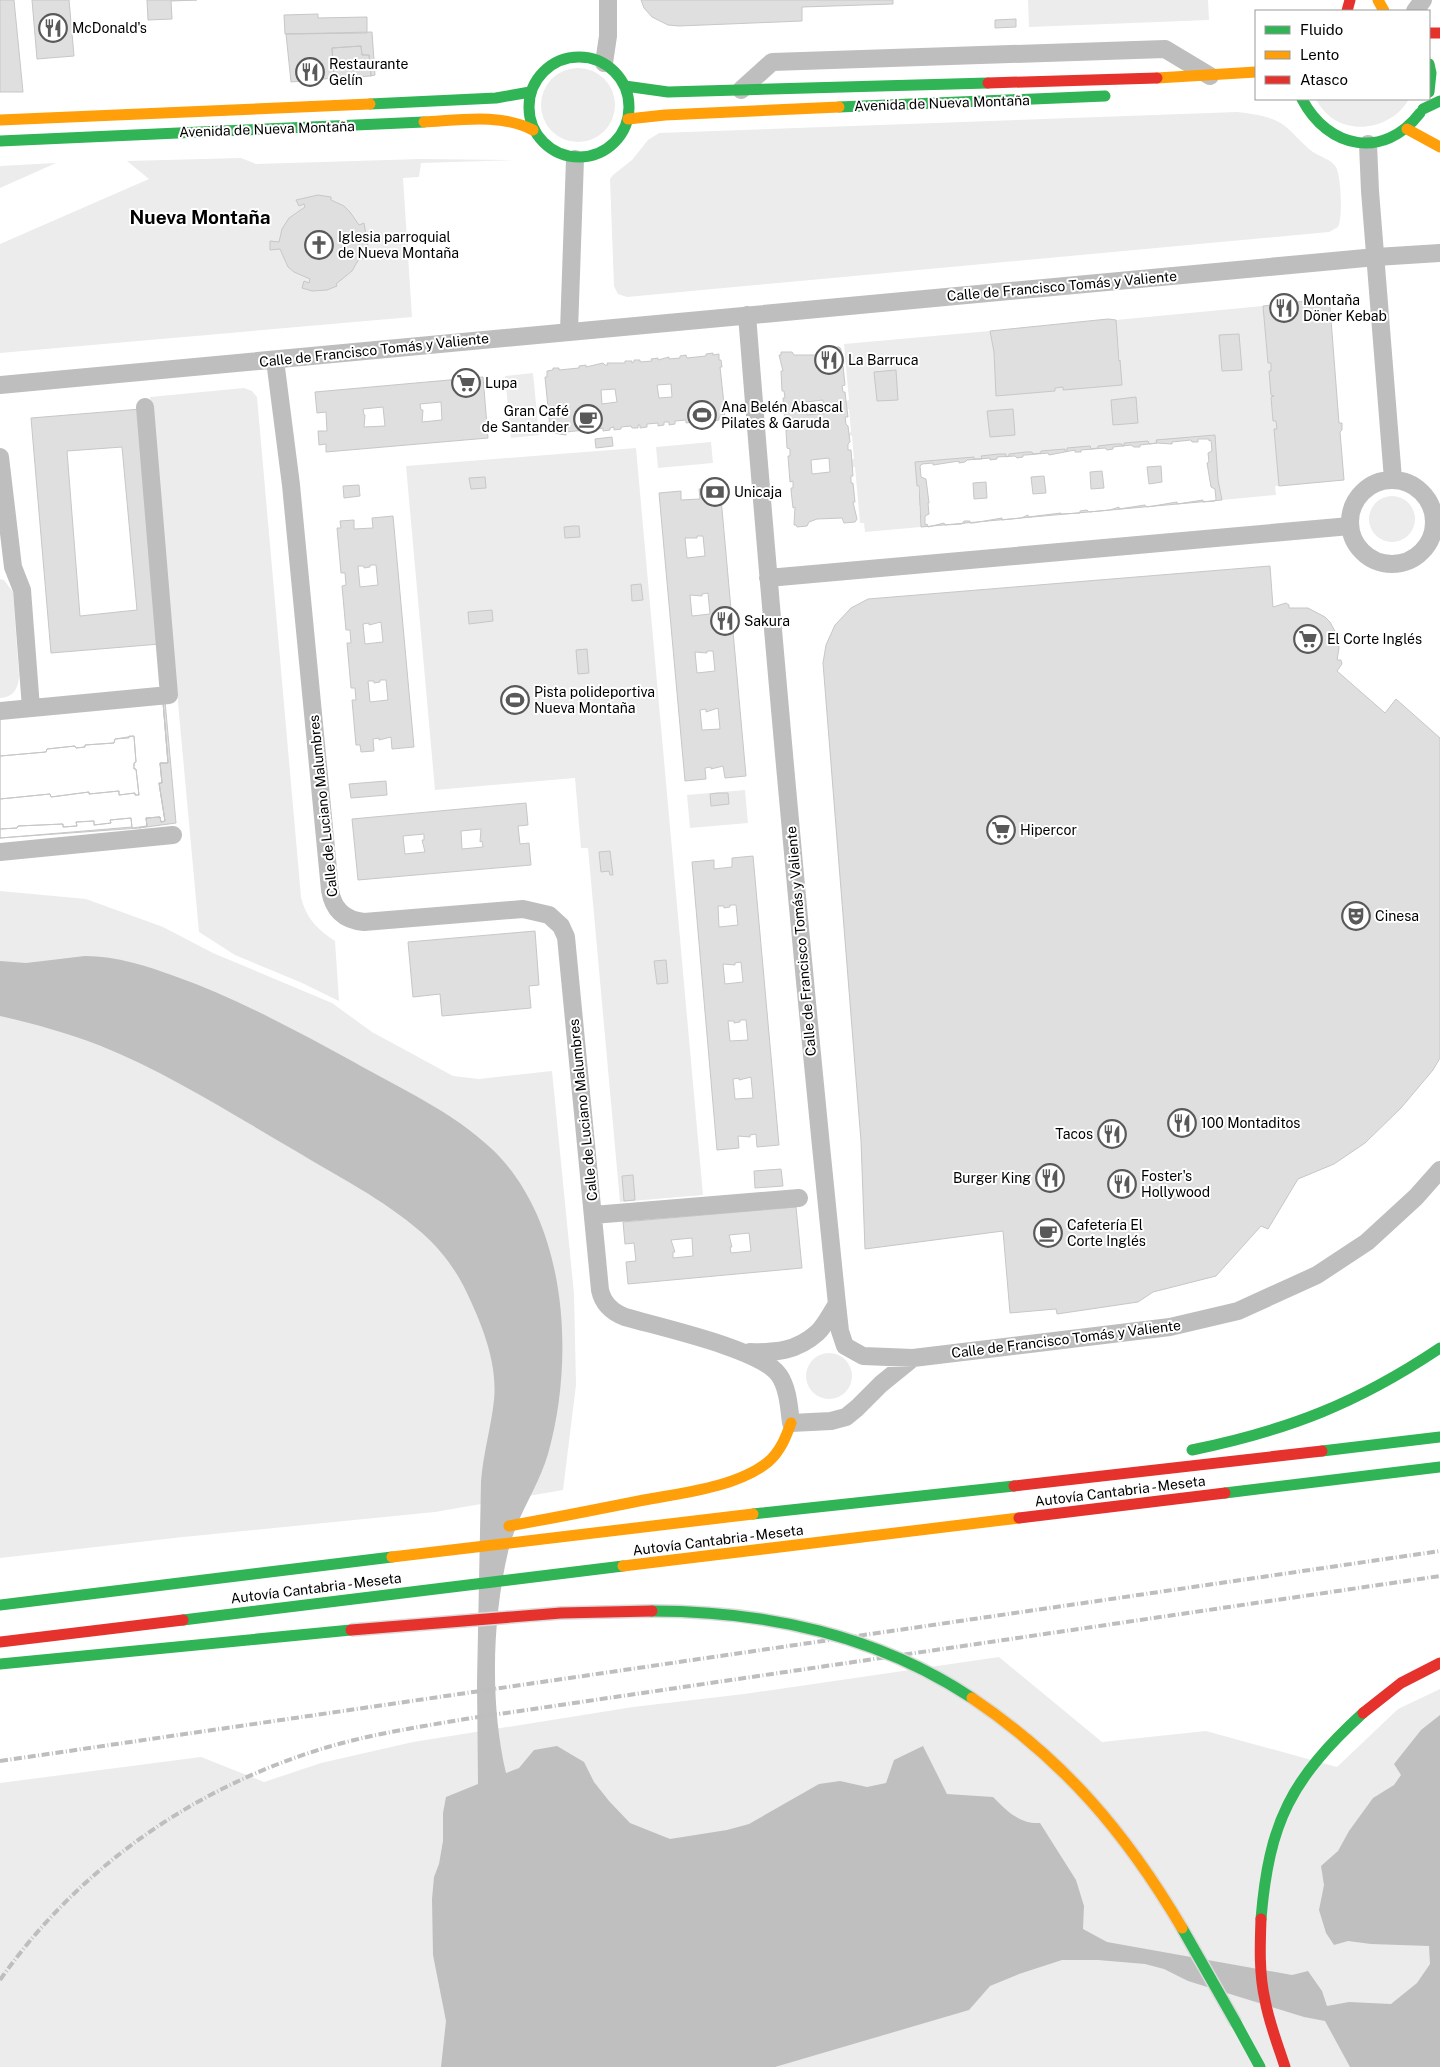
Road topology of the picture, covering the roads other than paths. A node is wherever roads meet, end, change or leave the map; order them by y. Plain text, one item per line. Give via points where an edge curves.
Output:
1 (608, 0) edge
2 (604, 63) junction
3 (1430, 68) edge
4 (1255, 72) edge
5 (1210, 76) junction
6 (1430, 82) edge
7 (625, 86) junction
8 (741, 90) junction
9 (530, 92) junction
10 (1122, 96) dead end
11 (1302, 100) edge
12 (1440, 101) edge
13 (1425, 104) edge
14 (628, 119) junction
15 (0, 120) edge
16 (1407, 129) junction
17 (533, 130) junction
18 (0, 141) edge
19 (1368, 144) junction
20 (1440, 147) edge
21 (575, 159) junction
22 (1440, 253) edge
23 (1376, 257) junction
24 (747, 315) junction
25 (570, 331) junction
26 (275, 360) junction
27 (0, 385) edge
28 (145, 407) dead end
29 (0, 457) edge
30 (1393, 479) junction
31 (1437, 516) edge
32 (1350, 526) junction
33 (7, 568) edge
34 (768, 578) junction
35 (31, 708) junction
36 (0, 711) edge
37 (173, 835) dead end
38 (0, 852) edge
39 (1440, 1170) edge
40 (799, 1198) dead end
41 (593, 1215) junction
42 (837, 1304) junction
43 (1440, 1348) edge
44 (744, 1352) junction
45 (913, 1358) junction
46 (791, 1423) junction
47 (1440, 1437) edge
48 (1177, 1453) dead end
49 (1121, 1462) dead end
50 (1440, 1467) edge
51 (840, 1503) junction
52 (501, 1527) dead end
53 (374, 1547) dead end
54 (30, 1601) junction
55 (0, 1605) edge
56 (0, 1642) edge
57 (1440, 1663) edge
58 (0, 1664) edge
59 (1260, 2067) edge
60 (1285, 2067) edge

1 - 2 street
2 - 7 main road
2 - 9 main road via 588,57 558,61 545,69
3 - 6 main road
4 - 5 main road, Avenida de Nueva Montaña
5 - 8 main road, Avenida de Nueva Montaña
5 - 8 street via 1165,49 924,56 772,62
7 - 8 main road, Avenida de Nueva Montaña via 668,92
7 - 14 main road via 629,102
9 - 15 main road, Avenida de Nueva Montaña via 496,98
9 - 17 main road via 528,111
10 - 14 main road, Avenida de Nueva Montaña
11 - 19 main road via 1320,126 1337,138
12 - 13 main road
13 - 16 main road
14 - 21 main road via 616,142 602,152
16 - 19 main road via 1386,140
16 - 20 main road
17 - 18 main road, Avenida de Nueva Montaña via 519,123 494,119
17 - 21 main road via 549,148
19 - 23 street
21 - 25 street
22 - 23 street, Calle de Francisco Tomás y Valiente
23 - 24 street, Calle de Francisco Tomás y Valiente
23 - 30 street
24 - 25 street, Calle de Francisco Tomás y Valiente
24 - 34 street, Calle de Francisco Tomás y Valiente
25 - 26 street, Calle de Francisco Tomás y Valiente
26 - 27 street, Calle de Francisco Tomás y Valiente
26 - 41 street, Calle de Luciano Malumbres via 291,485 333,903 340,913 356,921 523,909 549,915 561,926 566,937
28 - 35 street via 168,695
29 - 33 street
30 - 31 street via 1420,489
30 - 32 street via 1373,484 1360,495 1352,509
31 - 32 street via 1429,542 1421,553 1397,564 1384,563 1366,554 1354,539
32 - 34 street
33 - 35 street via 22,590
34 - 42 street, Calle de Francisco Tomás y Valiente
35 - 36 street
37 - 38 street
39 - 45 street, Calle de Francisco Tomás y Valiente via 1367,1242 1317,1275 1238,1311 1170,1327
40 - 41 street
41 - 44 street, Calle de Luciano Malumbres via 601,1295 612,1311
42 - 44 street, Calle de Luciano Malumbres via 818,1333 798,1346 776,1353
42 - 45 street, Calle de Francisco Tomás y Valiente via 840,1331 845,1346 852,1351 863,1356
43 - 48 main road via 1396,1377 1336,1409 1262,1434
44 - 46 street, Calle de Luciano Malumbres via 772,1367 780,1376 786,1390
45 - 46 street via 846,1417
46 - 52 main road via 774,1456 763,1465 736,1477 670,1495
47 - 51 main road, Autovía Cantabria - Meseta
49 - 51 main road
50 - 56 main road, Autovía Cantabria - Meseta
51 - 54 main road, Autovía Cantabria - Meseta
53 - 54 main road
54 - 55 main road, Autovía Cantabria - Meseta
57 - 60 main road via 1405,1680 1359,1715 1317,1761 1287,1803 1268,1862 1259,1955 1263,1992
58 - 59 main road, bridge via 351,1630 606,1612 680,1612 773,1620 832,1633 883,1651 932,1675 995,1714 1039,1747 1079,1786 1125,1840 1165,1898

